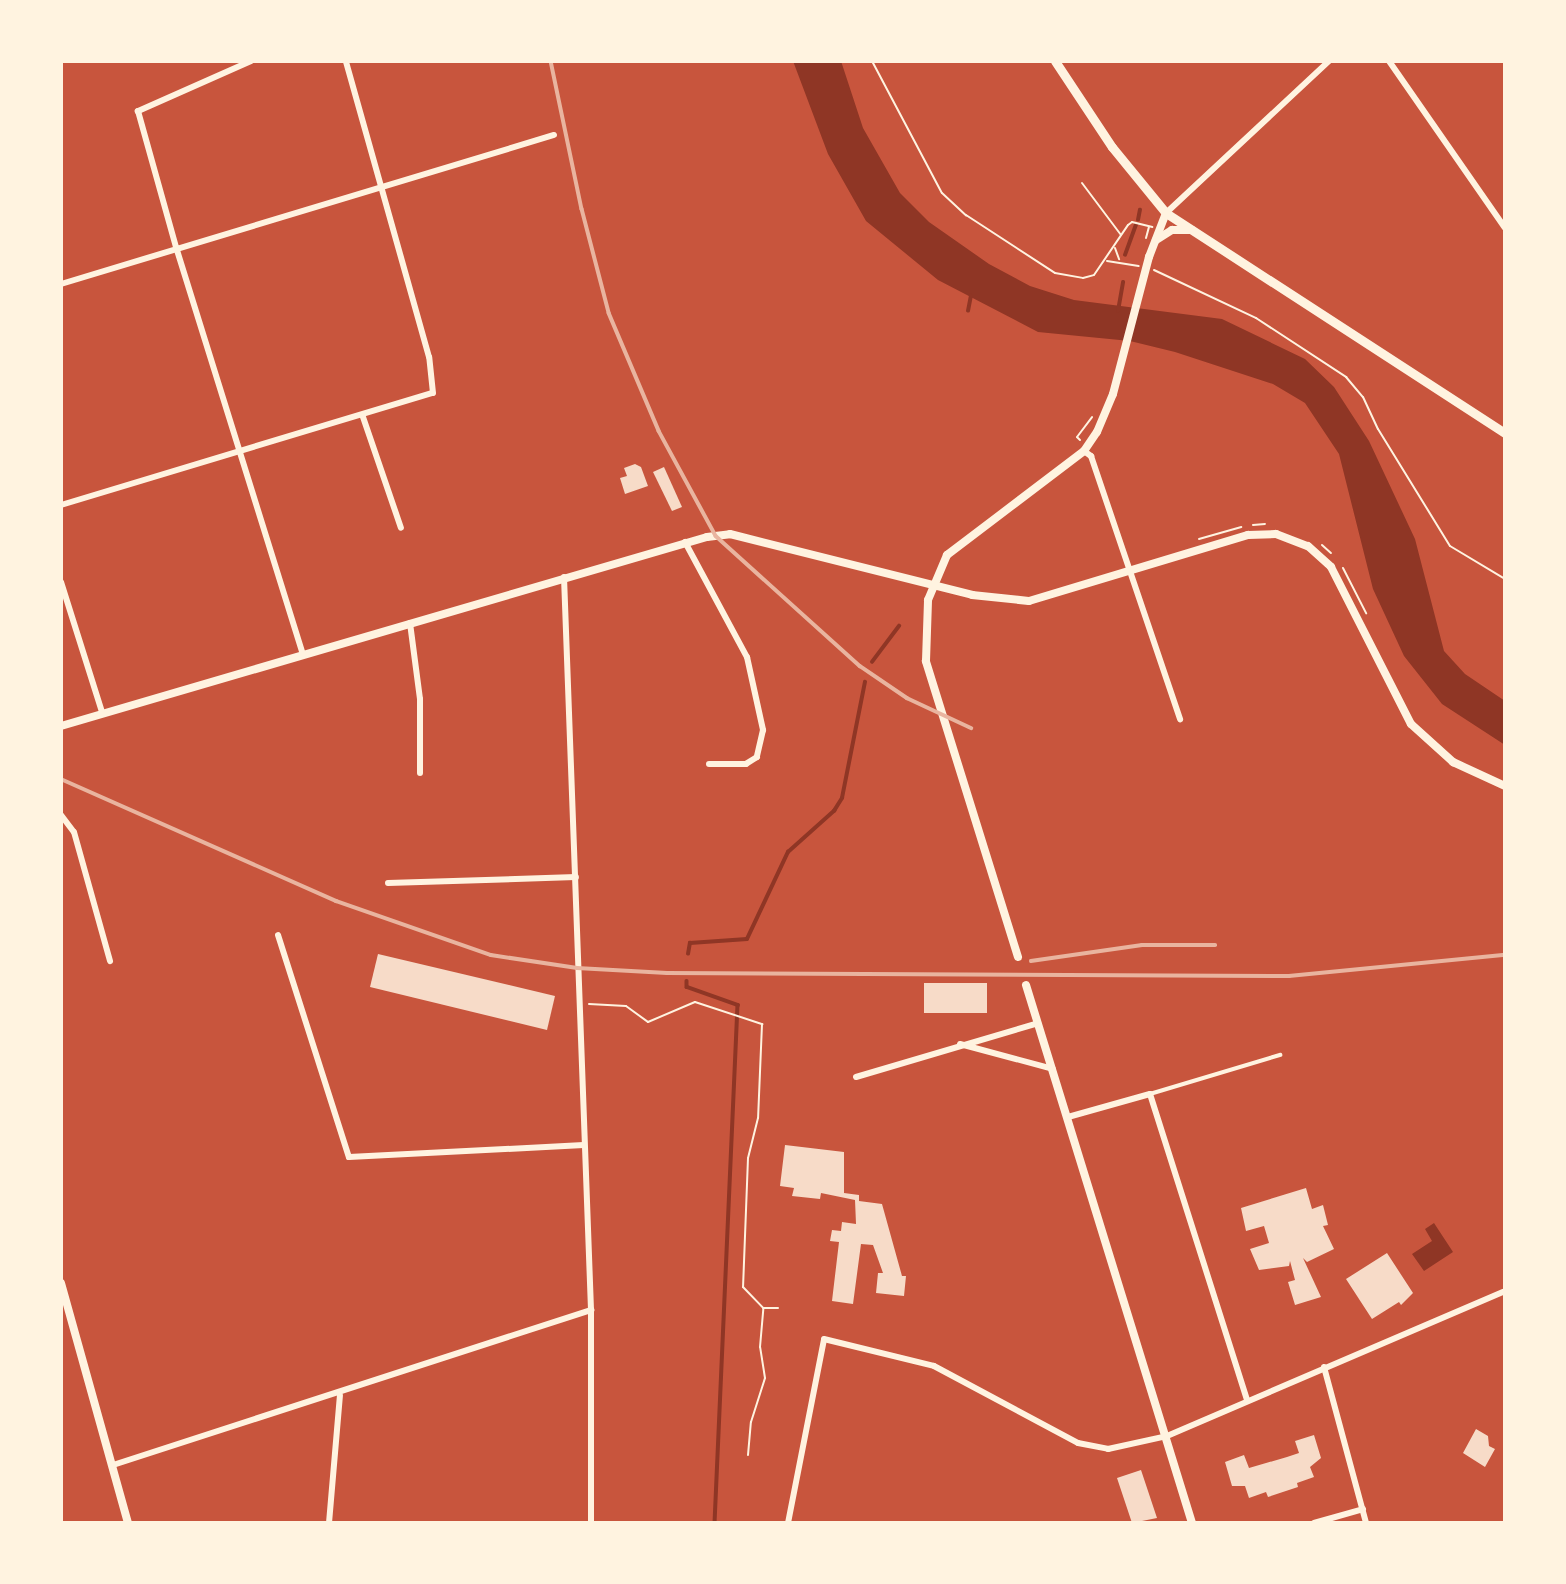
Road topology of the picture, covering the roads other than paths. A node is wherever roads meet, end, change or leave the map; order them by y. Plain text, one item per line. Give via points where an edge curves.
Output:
1 (251, 61) edge
2 (346, 61) edge
3 (1055, 61) edge
4 (1329, 61) edge
5 (1389, 61) edge
6 (554, 135) dead end
7 (381, 187) junction
8 (1166, 214) junction
9 (1504, 225) edge
10 (1192, 230) junction
11 (1154, 242) junction
12 (176, 247) junction
13 (61, 284) edge
14 (363, 417) junction
15 (1505, 433) edge
16 (1084, 451) junction
17 (240, 453) junction
18 (61, 505) edge
19 (401, 528) dead end
20 (685, 542) junction
21 (1129, 572) junction
22 (564, 576) junction
23 (61, 582) edge
24 (932, 584) junction
25 (410, 623) junction
26 (303, 654) junction
27 (102, 712) junction
28 (1180, 719) dead end
29 (61, 726) edge
30 (709, 764) dead end
31 (420, 773) dead end
32 (1505, 786) edge
33 (61, 815) edge
34 (576, 877) junction
35 (388, 883) dead end
36 (278, 934) dead end
37 (1018, 957) dead end
38 (110, 961) dead end
39 (1026, 985) dead end
40 (1038, 1023) junction
41 (959, 1044) junction
42 (1280, 1055) dead end
43 (1053, 1069) junction
44 (856, 1077) dead end
45 (1150, 1094) junction
46 (1068, 1117) junction
47 (584, 1144) junction
48 (61, 1283) edge
49 (1503, 1292) edge
50 (591, 1310) junction
51 (1324, 1367) junction
52 (340, 1395) junction
53 (1247, 1400) junction
54 (1167, 1436) junction
55 (113, 1465) junction
56 (1363, 1509) junction
57 (128, 1523) edge
58 (329, 1523) edge
59 (591, 1523) edge
60 (788, 1523) edge
61 (1192, 1523) edge
62 (1314, 1523) edge
63 (1366, 1523) edge

1 - 12 street via 138,111
2 - 7 street
3 - 8 main road via 1112,147
4 - 8 street
5 - 9 street
6 - 7 street
7 - 12 street
7 - 14 street via 429,356 433,393
8 - 10 main road
8 - 11 street
10 - 11 street via 1172,230
10 - 15 main road
11 - 16 street via 1104,417
12 - 13 street
12 - 17 street
14 - 17 street
14 - 19 street
16 - 21 street via 1091,456
16 - 24 street via 969,535 947,555
17 - 18 street
17 - 26 street
20 - 22 street
20 - 24 street via 730,534
20 - 30 street via 747,657 763,730 757,757 746,764
21 - 24 street via 1029,601 1003,601
21 - 28 street
21 - 32 street via 1248,535 1276,534 1308,546 1331,566 1411,724 1453,762
22 - 25 street
22 - 34 street
23 - 27 street
24 - 37 street via 925,617 926,661
25 - 26 street
25 - 31 street via 419,699
26 - 27 street
27 - 29 street
33 - 38 street via 74,832
34 - 35 street
34 - 47 street
36 - 47 street via 349,1157
39 - 40 street
40 - 41 street
40 - 43 street
41 - 43 street
41 - 44 street
42 - 45 lane
43 - 46 street
45 - 46 street
45 - 53 street
46 - 54 street
47 - 50 street
48 - 55 street
49 - 51 street
50 - 52 street
50 - 59 street
51 - 53 street
51 - 56 street
52 - 55 street
52 - 58 street
53 - 54 street
54 - 60 street via 1122,1448 1091,1447 934,1366 824,1339
54 - 61 street
55 - 57 street
56 - 62 street
56 - 63 street

